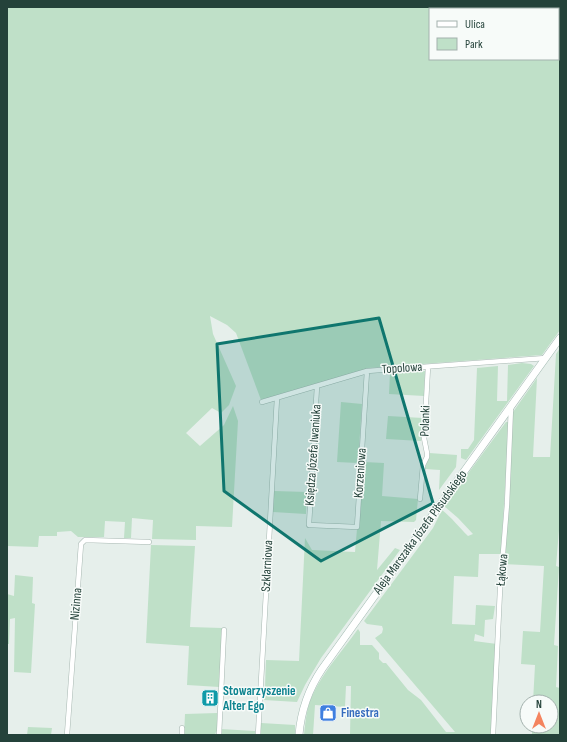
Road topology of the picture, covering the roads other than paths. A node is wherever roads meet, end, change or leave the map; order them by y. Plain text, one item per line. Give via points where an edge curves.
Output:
1 (560, 338) edge
2 (546, 358) junction
3 (428, 366) junction
4 (367, 371) junction
5 (317, 386) junction
6 (277, 398) junction
7 (262, 402) dead end
8 (511, 406) junction
9 (420, 499) dead end
10 (309, 525) joint
11 (149, 542) dead end
12 (224, 630) dead end
13 (182, 728) dead end
14 (67, 735) edge
15 (182, 735) edge
16 (219, 735) edge
17 (258, 735) edge
18 (299, 735) edge
19 (493, 735) edge

1 - 2 main road, Aleja Marszałka Józefa Piłsudskiego
2 - 3 street, Topolowa
2 - 8 main road, Aleja Marszałka Józefa Piłsudskiego
3 - 4 street, Topolowa
3 - 9 street, Polanki via 424,438 427,457 423,465
4 - 5 street, Topolowa
4 - 10 street, Korzeniowa via 357,527
5 - 6 street, Topolowa
5 - 10 street, Księdza Józefa Iwaniuka
6 - 7 street, Topolowa
6 - 17 street, Szklarniowa
8 - 18 main road, Aleja Marszałka Józefa Piłsudskiego via 314,680 302,710
8 - 19 street, Łąkowa
11 - 14 street, Nizinna via 85,540 81,544
12 - 16 street
13 - 15 street

